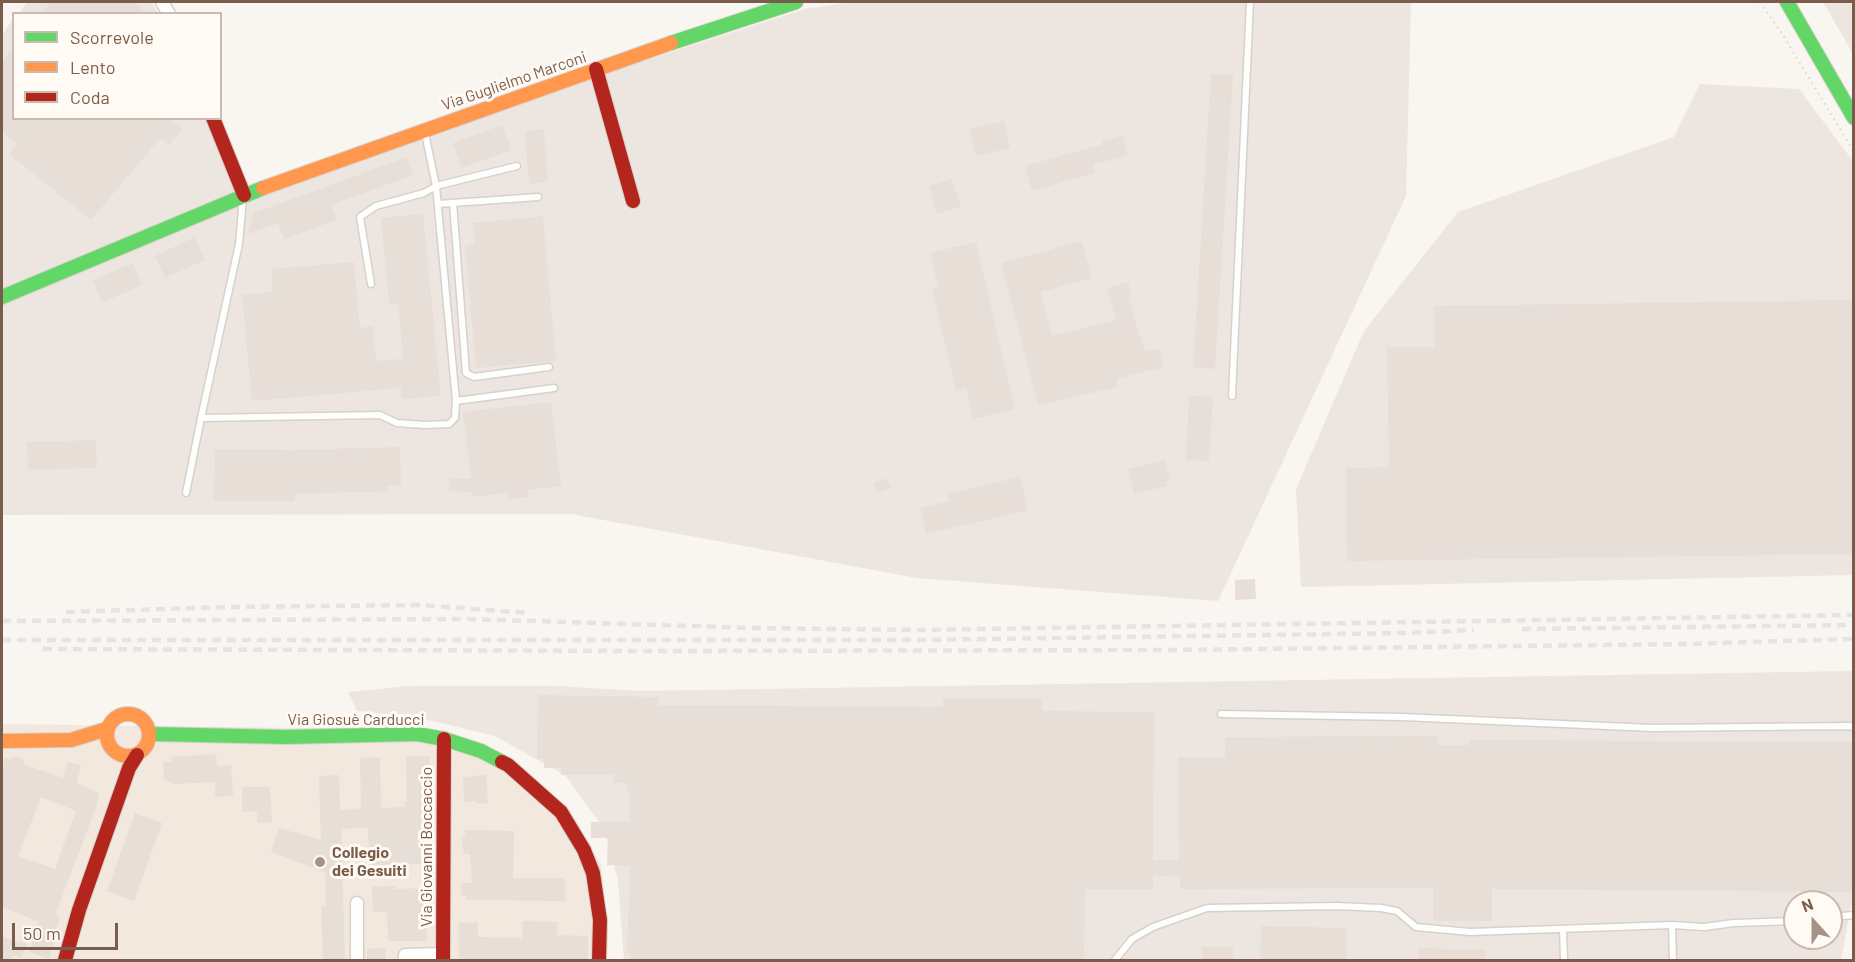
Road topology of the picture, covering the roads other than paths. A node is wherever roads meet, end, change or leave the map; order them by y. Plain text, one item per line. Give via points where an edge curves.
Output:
1 (796, 2) edge
2 (1250, 2) edge
3 (1782, 2) edge
4 (1790, 7) edge
5 (596, 69) junction
6 (1854, 118) edge
7 (214, 120) edge
8 (424, 130) junction
9 (517, 166) dead end
10 (436, 186) junction
11 (244, 195) junction
12 (538, 197) dead end
13 (633, 201) dead end
14 (453, 203) junction
15 (438, 204) junction
16 (371, 284) dead end
17 (2, 297) edge
18 (549, 367) dead end
19 (554, 388) dead end
20 (1232, 396) dead end
21 (456, 401) junction
22 (201, 418) junction
23 (186, 493) dead end
24 (1221, 714) dead end
25 (1854, 727) edge
26 (107, 729) junction
27 (150, 734) junction
28 (444, 739) junction
29 (2, 741) edge
30 (136, 755) junction
31 (357, 903) dead end
32 (1783, 921) edge
33 (1672, 925) junction
34 (1563, 929) junction
35 (443, 957) edge
36 (65, 960) edge
37 (357, 960) edge
38 (405, 960) edge
39 (599, 960) edge
40 (1115, 960) edge
41 (1564, 960) edge
42 (1673, 960) edge

1 - 5 street, Via Guglielmo Marconi
2 - 20 lane
3 - 4 street
4 - 6 street
5 - 8 street, Via Guglielmo Marconi
5 - 13 street
7 - 11 street
8 - 10 lane
8 - 11 street, Via Guglielmo Marconi
9 - 10 lane
10 - 15 lane
10 - 16 lane via 376,206 360,217
11 - 17 street, Via Guglielmo Marconi
11 - 22 lane via 239,244
12 - 14 lane
14 - 15 lane
14 - 18 lane via 466,373 474,377
15 - 21 lane
19 - 21 lane
21 - 22 lane via 455,418 449,424 397,423 380,415
22 - 23 lane
24 - 25 lane via 1653,728
26 - 27 street via 115,718 128,713 141,718
26 - 29 street via 71,740
26 - 30 street via 112,749 124,756
27 - 28 street, Via Giosuè Carducci via 417,734
27 - 30 street via 147,747
28 - 35 street, Via Giovanni Boccaccio
28 - 39 street, Via Giosuè Carducci via 508,765 561,812 584,849 593,873 600,920
30 - 36 street via 79,910
31 - 37 street
32 - 33 lane via 1704,927
33 - 34 lane
33 - 42 lane
34 - 40 lane via 1470,932 1416,927 1397,911 1381,908 1207,908 1153,927 1132,939
34 - 41 lane
35 - 38 street, Via Giovanni Boccaccio via 405,956

